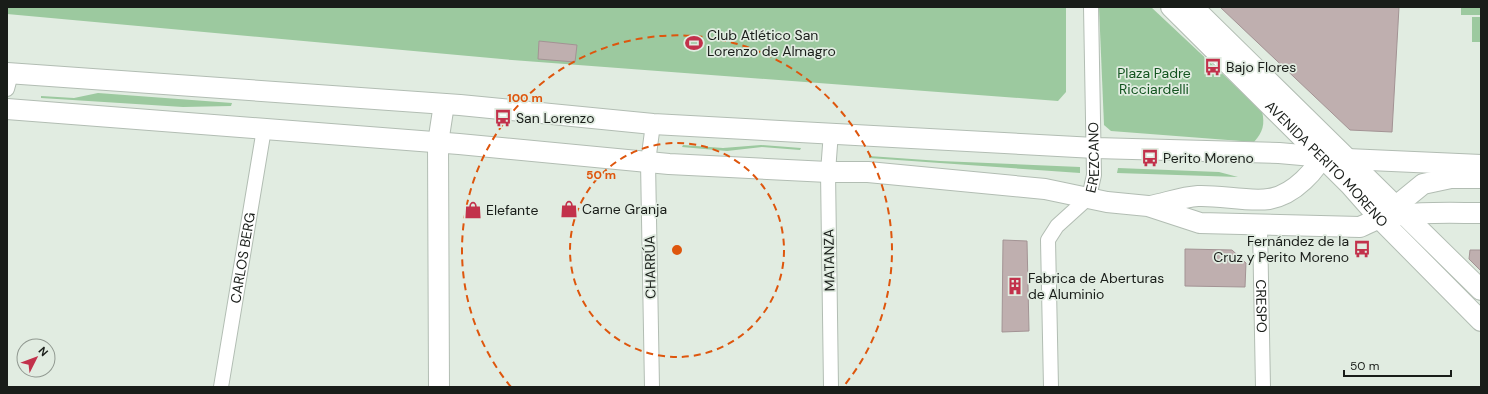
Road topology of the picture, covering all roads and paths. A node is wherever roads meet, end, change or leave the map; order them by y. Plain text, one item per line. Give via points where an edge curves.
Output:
1 (1091, 7) edge
2 (1171, 7) edge
3 (1193, 7) edge
4 (8, 78) edge
5 (444, 104) junction
6 (7, 109) edge
7 (653, 124) junction
8 (264, 129) junction
9 (831, 132) junction
10 (438, 143) junction
11 (1094, 148) junction
12 (1326, 150) junction
13 (1347, 159) junction
14 (648, 162) junction
15 (1481, 165) edge
16 (828, 172) junction
17 (1481, 178) edge
18 (1089, 196) junction
19 (1148, 206) junction
20 (1400, 211) junction
21 (1481, 213) edge
22 (1380, 219) junction
23 (1260, 226) junction
24 (1481, 290) edge
25 (1481, 320) edge
26 (221, 387) edge
27 (439, 387) edge
28 (652, 387) edge
29 (831, 387) edge
30 (1051, 387) edge
31 (1263, 387) edge

1 - 11 street, EREZCANO
2 - 12 main road, AVENIDA PERITO MORENO
3 - 12 main road, AVENIDA PERITO MORENO
4 - 5 main road
5 - 7 main road
5 - 10 main road
6 - 8 main road
7 - 9 main road
7 - 14 street, CHARRÚA
8 - 10 main road
8 - 26 street, CARLOS BERG
9 - 11 main road
9 - 16 street, MATANZA
10 - 14 main road
10 - 27 main road
11 - 12 main road via 1279,153
11 - 18 street, EREZCANO via 1094,175
12 - 13 main road
12 - 19 main road via 1305,179 1284,194 1269,199 1198,196
12 - 22 main road, AVENIDA PERITO MORENO
13 - 15 main road
13 - 20 main road, AVENIDA PERITO MORENO
14 - 16 main road
14 - 28 street, CHARRÚA
16 - 18 main road via 876,172 1045,189
16 - 29 street, MATANZA
17 - 20 main road via 1451,178 1423,184
18 - 19 main road via 1107,202
18 - 30 street, EREZCANO via 1057,226 1048,240
19 - 23 main road via 1200,223
20 - 21 main road
20 - 22 main road
20 - 24 main road, AVENIDA PERITO MORENO
22 - 23 main road via 1360,227
22 - 25 main road, AVENIDA PERITO MORENO
23 - 31 street, CRESPO

